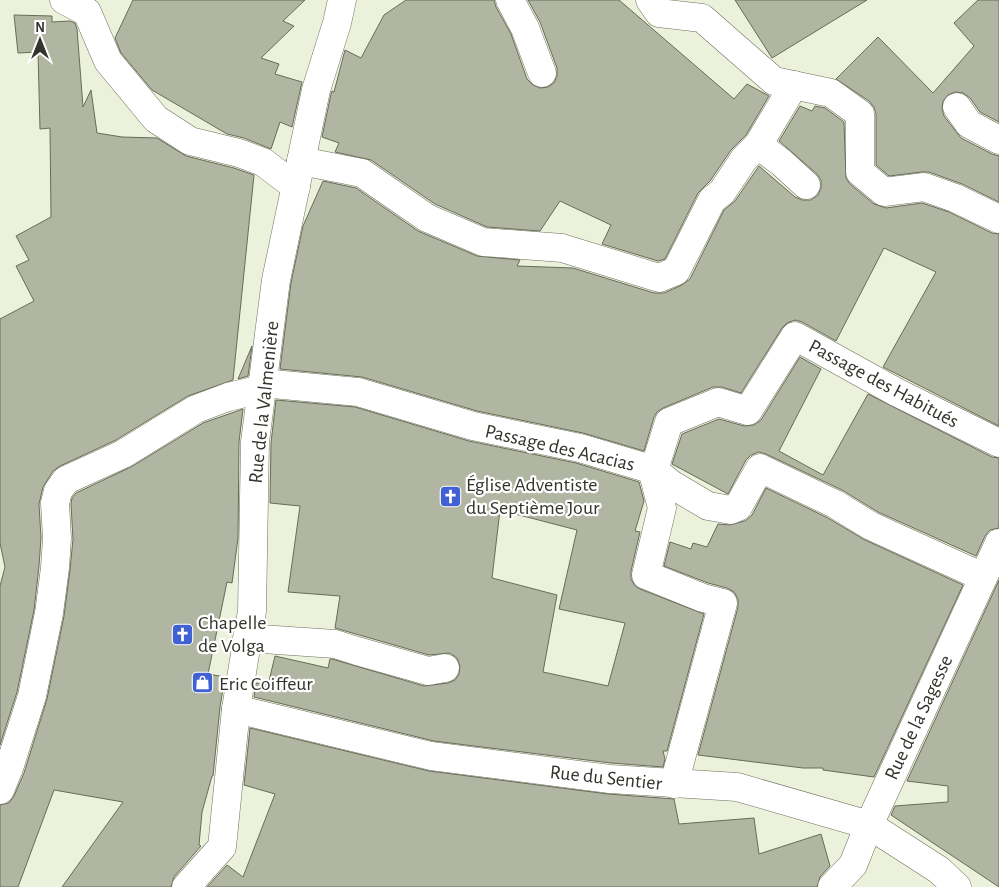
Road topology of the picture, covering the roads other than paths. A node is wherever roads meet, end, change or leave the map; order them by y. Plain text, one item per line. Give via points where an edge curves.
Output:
1 (64, 0) edge
2 (342, 0) edge
3 (510, 0) edge
4 (650, 0) edge
5 (542, 73) dead end
6 (794, 85) junction
7 (957, 107) dead end
8 (999, 140) edge
9 (758, 145) junction
10 (301, 161) junction
11 (806, 185) dead end
12 (296, 187) junction
13 (999, 219) edge
14 (262, 386) junction
15 (999, 443) edge
16 (654, 470) junction
17 (999, 543) edge
18 (983, 577) junction
19 (247, 638) junction
20 (445, 668) dead end
21 (236, 709) junction
22 (674, 784) junction
23 (0, 790) edge
24 (869, 825) junction
25 (186, 887) edge
26 (832, 887) edge
27 (957, 887) edge

1 - 12 street via 87,12 108,61 156,119 190,141 263,162
2 - 10 street, Rue de la Valmenière via 316,90
3 - 5 street
4 - 6 street via 658,13 702,18 774,80
6 - 9 street
6 - 13 street via 831,93 860,114 860,172 884,192 924,187
7 - 8 street via 969,124
9 - 10 street via 744,158 722,192 712,200 676,271 658,278 562,248 483,242 427,218 362,174
9 - 11 street
10 - 12 street, Rue de la Valmenière
12 - 14 street, Rue de la Valmenière via 276,280
14 - 16 street, Passage des Acacias via 358,392 473,426 580,448
14 - 19 street, Rue de la Valmenière via 254,442 252,611
14 - 23 street, Passage des Acacias via 196,409 123,454 66,480 58,491 55,568 49,613 32,696
15 - 16 street, Passage des Habitués via 896,392 795,336 748,410 718,402 670,422
16 - 18 street, Passage des Acacias via 708,506 731,510 738,507 760,468 835,504 871,526
16 - 22 street, Passage des Habitués via 662,508 646,575 723,603
17 - 18 street, Rue de la Sagesse
18 - 24 street, Rue de la Sagesse
19 - 20 street via 335,644 428,671
19 - 21 street, Rue de la Valmenière
21 - 22 street, Rue du Sentier via 431,756
21 - 25 street, Rue de la Valmenière via 222,847
22 - 24 street, Rue du Sentier via 737,787
24 - 26 street, Rue de la Sagesse via 853,865
24 - 27 street, Rue du Sentier via 938,870

